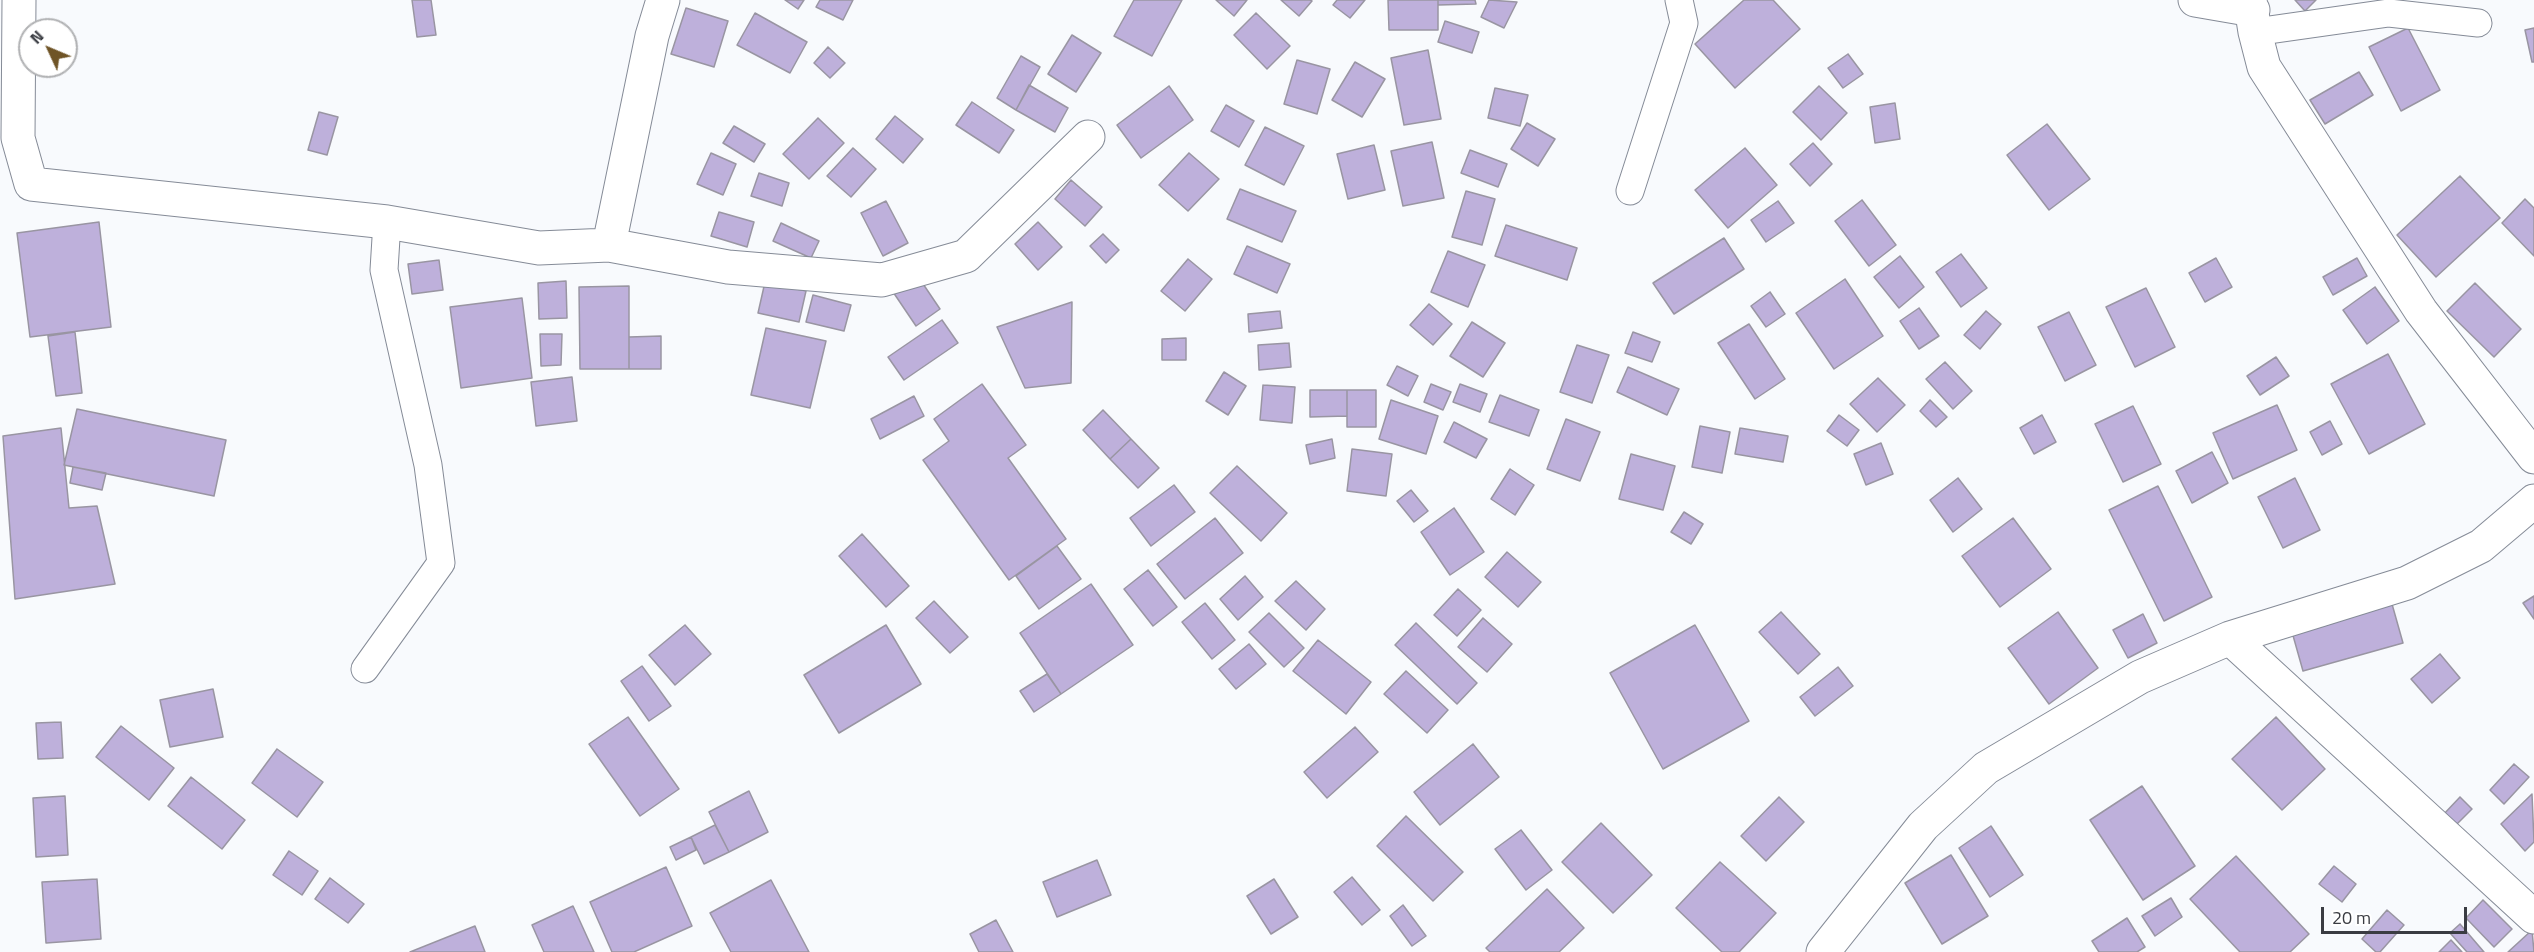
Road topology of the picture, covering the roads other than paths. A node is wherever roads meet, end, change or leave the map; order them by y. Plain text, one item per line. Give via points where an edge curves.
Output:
1 (20, 0) edge
2 (663, 0) edge
3 (1678, 0) edge
4 (2195, 0) edge
5 (2253, 14) edge
6 (2478, 23) dead end
7 (1088, 137) dead end
8 (1630, 191) dead end
9 (387, 222) junction
10 (609, 245) junction
11 (2534, 456) edge
12 (2534, 501) edge
13 (2230, 638) junction
14 (365, 669) dead end
15 (2534, 917) edge
16 (1823, 952) edge

1 - 9 street via 18,138 32,184
2 - 10 street
3 - 8 lane via 1684,23
4 - 5 street
5 - 6 lane via 2389,13
5 - 11 street via 2264,67 2421,311
7 - 10 street via 966,256 882,280 728,267
9 - 10 street via 539,248
9 - 14 lane via 384,270 428,465 441,562
12 - 13 street via 2481,546 2407,583
13 - 15 street
13 - 16 street via 2140,677 1986,768 1923,826

